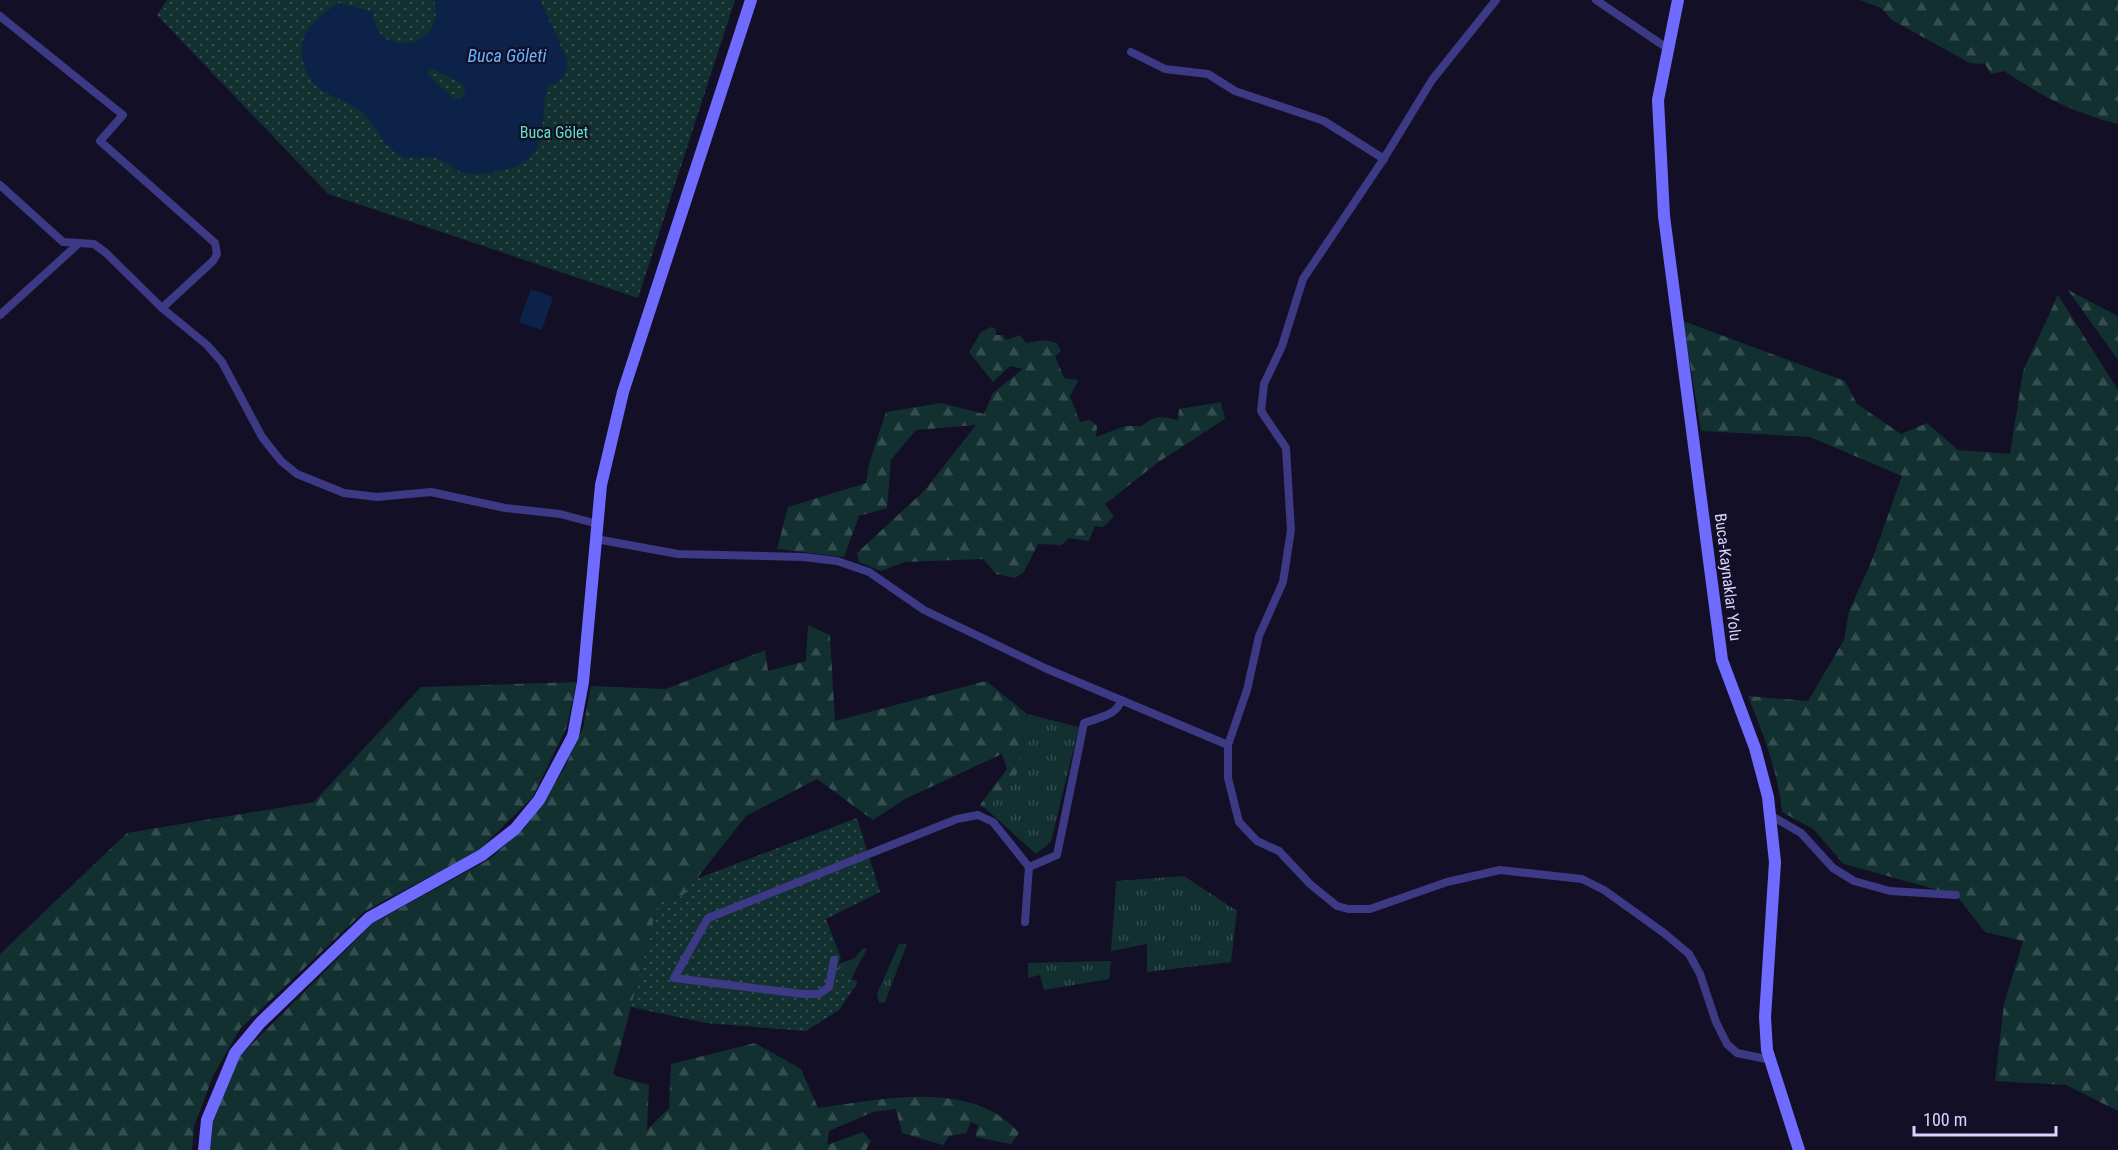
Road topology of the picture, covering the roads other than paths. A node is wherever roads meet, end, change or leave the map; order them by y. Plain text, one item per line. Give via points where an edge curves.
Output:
1 (751, 0) edge
2 (1496, 0) edge
3 (1596, 0) edge
4 (1678, 0) edge
5 (0, 16) edge
6 (1667, 48) junction
7 (1131, 52) dead end
8 (1384, 159) junction
9 (0, 185) edge
10 (77, 245) junction
11 (162, 308) junction
12 (0, 315) edge
13 (598, 524) junction
14 (596, 539) junction
15 (1121, 700) junction
16 (1228, 745) junction
17 (1770, 815) junction
18 (1029, 867) junction
19 (1956, 895) dead end
20 (1025, 922) dead end
21 (834, 960) dead end
22 (1771, 1059) junction
23 (204, 1150) edge
24 (1799, 1150) edge

1 - 13 street via 623,392 601,485
2 - 8 street via 1432,80
3 - 6 street
4 - 6 street, Buca-Kaynaklar Yolu
5 - 11 street via 123,114 100,141 215,243 217,254 213,261
6 - 17 street, Buca-Kaynaklar Yolu via 1658,100 1664,216 1722,660 1755,748
7 - 8 street via 1165,69 1209,74 1235,91 1324,121
8 - 16 street via 1303,279 1282,346 1263,384 1261,411 1286,448 1291,530 1283,582 1259,636 1247,690
9 - 10 street via 63,242
10 - 11 street via 94,244
10 - 12 street
11 - 13 street via 222,362 262,437 281,461 304,478 345,494 377,497 431,492
13 - 14 street
14 - 15 street via 678,554 837,561 869,572 924,610
14 - 23 street via 584,682 573,736 539,800 515,829 482,855 369,918 260,1023 235,1053 207,1120
15 - 16 street
15 - 18 street via 1114,712 1084,723 1057,855
16 - 22 street via 1228,778 1239,822 1257,841 1279,851 1337,906 1370,909 1447,882 1500,870 1582,879 1604,890 1689,954 1727,1044 1737,1053
17 - 19 street via 1801,833 1833,868 1854,881 1890,891
17 - 22 street, Buca-Kaynaklar Yolu via 1775,862 1766,1017
18 - 20 street
18 - 21 street via 993,822 978,815 957,819 708,918 674,978 819,994 829,987
22 - 24 street, Buca-Kaynaklar Yolu

